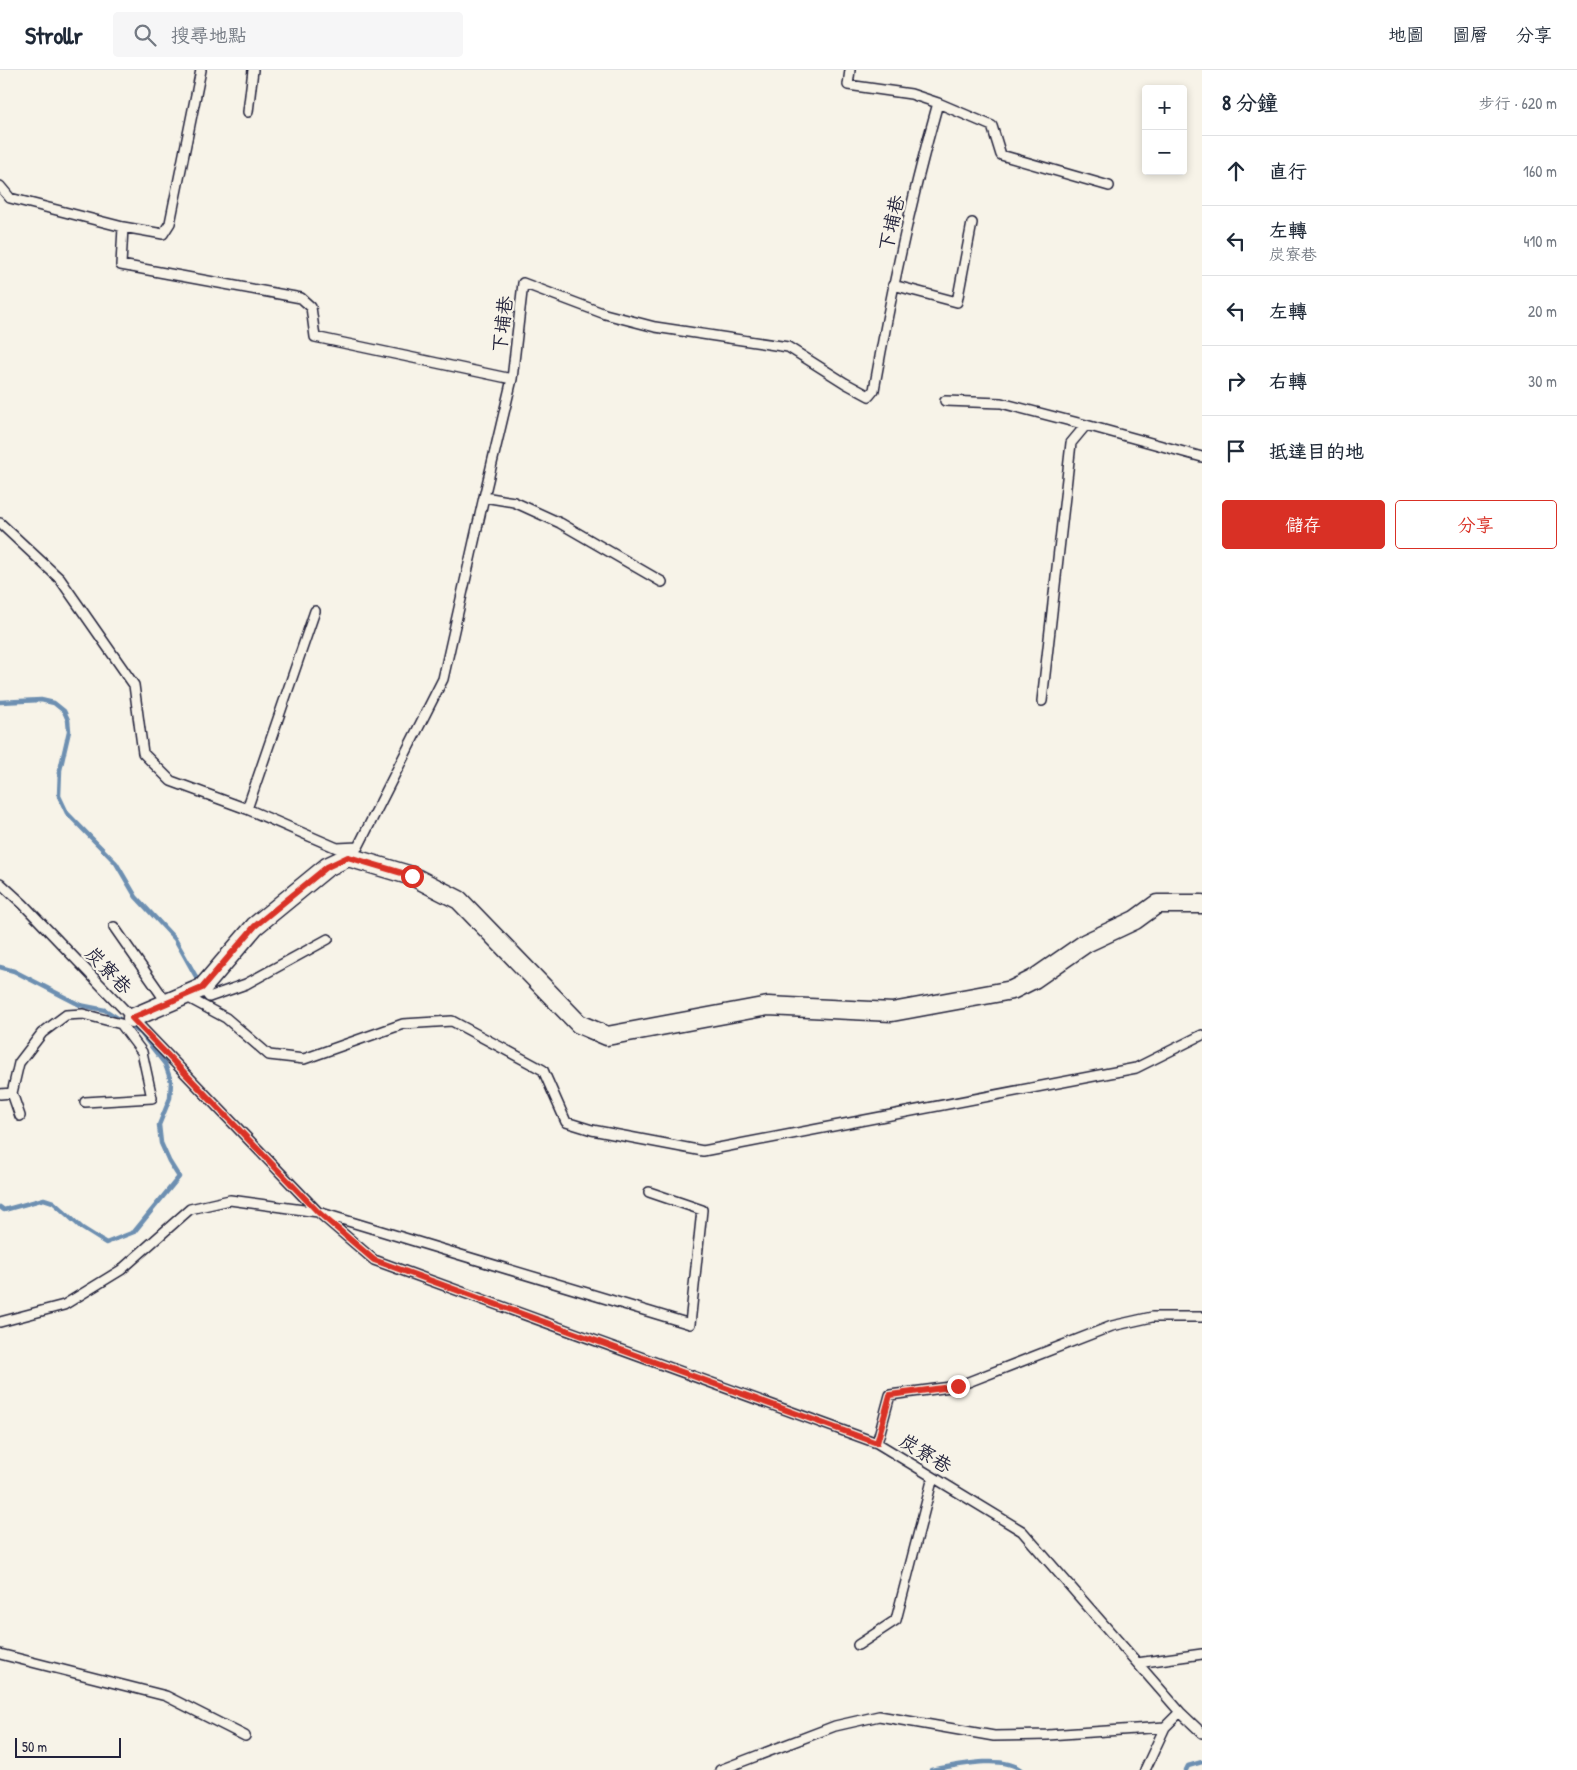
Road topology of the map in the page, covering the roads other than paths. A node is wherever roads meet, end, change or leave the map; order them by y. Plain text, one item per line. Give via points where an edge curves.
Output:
1 (201, 70) edge
2 (253, 70) edge
3 (850, 70) edge
4 (938, 103) junction
5 (248, 112) dead end
6 (0, 186) edge
7 (1109, 186) dead end
8 (972, 223) dead end
9 (123, 227) junction
10 (893, 285) junction
11 (512, 379) junction
12 (946, 401) dead end
13 (1086, 425) junction
14 (1202, 457) edge
15 (484, 497) junction
16 (0, 523) edge
17 (662, 582) dead end
18 (315, 611) dead end
19 (1042, 701) dead end
20 (247, 809) junction
21 (0, 883) edge
22 (1202, 904) edge
23 (114, 927) dead end
24 (328, 939) dead end
25 (202, 988) junction
26 (183, 996) junction
27 (167, 1003) junction
28 (132, 1018) junction
29 (1202, 1035) edge
30 (12, 1093) junction
31 (0, 1094) edge
32 (85, 1102) dead end
33 (20, 1116) dead end
34 (649, 1192) dead end
35 (318, 1212) junction
36 (1202, 1317) edge
37 (0, 1322) edge
38 (877, 1443) junction
39 (934, 1477) junction
40 (858, 1645) dead end
41 (0, 1654) edge
42 (1202, 1654) edge
43 (1137, 1663) junction
44 (1180, 1712) junction
45 (1165, 1727) junction
46 (1202, 1733) edge
47 (245, 1736) dead end
48 (720, 1770) edge
49 (1145, 1770) edge

1 - 9 lane via 170,223 162,234
2 - 5 lane
3 - 4 lane via 848,85 911,94
4 - 7 lane via 992,126 1001,155
4 - 10 lane, 下埔巷
6 - 9 lane via 10,198
8 - 10 lane via 957,302
9 - 11 lane, 下埔巷 via 121,265 301,298 311,307 315,337
10 - 11 lane, 下埔巷 via 874,390 869,396 788,347 655,327 605,314 523,283
11 - 15 lane
12 - 13 lane via 1001,403
13 - 14 lane
13 - 19 lane via 1072,443
15 - 17 lane via 514,502 560,523
15 - 20 lane via 443,679 358,848 337,848
16 - 20 lane via 60,579 134,685 143,752 171,781
18 - 20 lane
21 - 28 lane, 炭寮巷
22 - 25 street via 1157,904 1135,920 1086,943 1034,979 1012,990 892,1012 768,1006 607,1036 579,1024 459,900 412,876 348,857 327,867 255,926
23 - 27 lane
24 - 25 lane via 246,984 209,997
25 - 26 street
26 - 27 street
26 - 29 lane via 226,1018 269,1055 304,1059 403,1024 452,1021 543,1070 566,1122 703,1151 1136,1068
27 - 28 street
28 - 35 lane, 炭寮巷
30 - 31 lane
30 - 32 lane via 20,1063 42,1033 66,1015 83,1014 121,1024 142,1052 152,1098
30 - 33 lane
34 - 35 lane via 702,1210 690,1324
35 - 37 lane via 230,1200 190,1209 121,1270 64,1306
35 - 38 lane, 炭寮巷 via 374,1260
36 - 38 lane via 1152,1317 1112,1326 958,1386 890,1395
38 - 39 lane, 炭寮巷
39 - 40 lane via 896,1620
39 - 43 lane, 炭寮巷 via 1022,1531
41 - 47 lane via 166,1696
42 - 43 lane
43 - 44 lane, 炭寮巷
44 - 45 lane
44 - 46 lane, 炭寮巷
45 - 48 lane via 994,1736 879,1716 835,1726
45 - 49 lane

